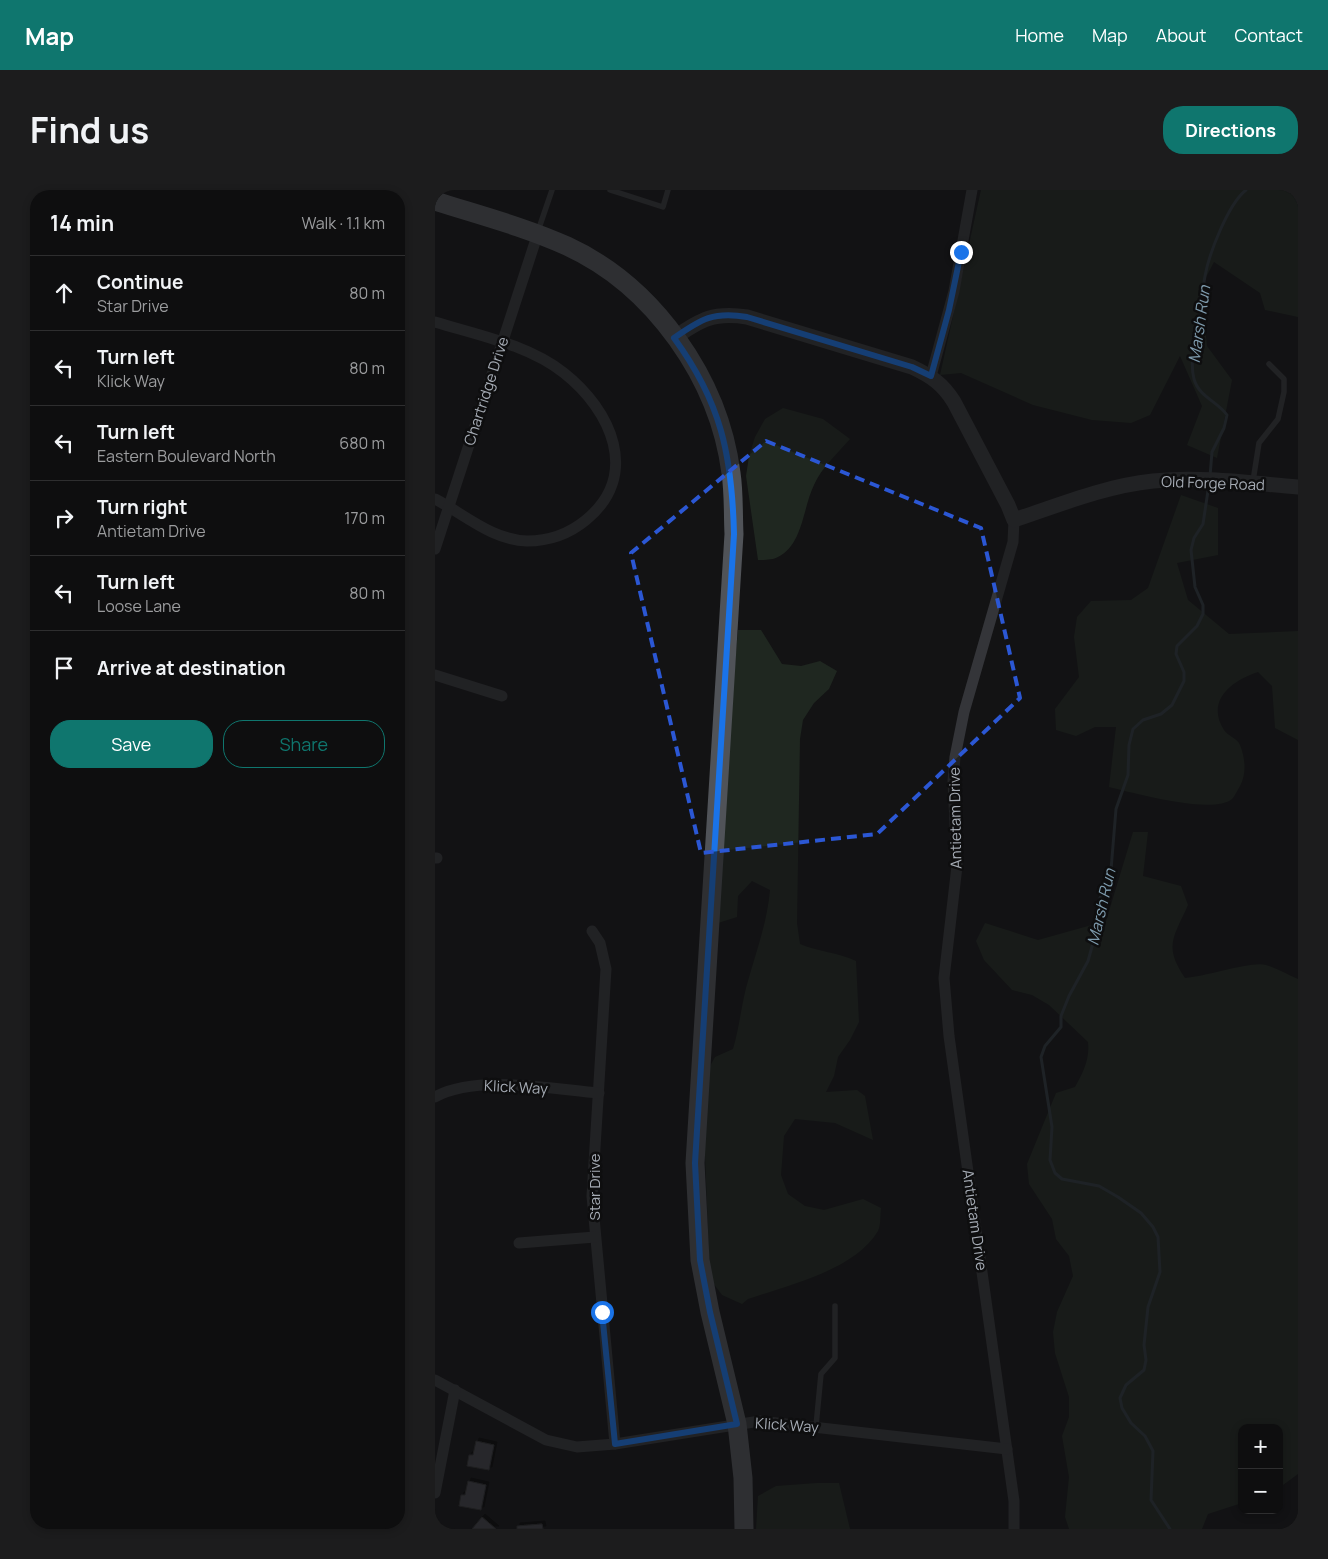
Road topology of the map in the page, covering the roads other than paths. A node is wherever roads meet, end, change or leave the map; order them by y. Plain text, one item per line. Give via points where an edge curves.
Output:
1 (552, 190) edge
2 (610, 190) edge
3 (668, 190) edge
4 (972, 190) edge
5 (435, 201) edge
6 (538, 233) junction
7 (435, 322) edge
8 (674, 338) junction
9 (501, 343) junction
10 (1269, 364) dead end
11 (931, 376) junction
12 (1252, 483) junction
13 (1298, 487) edge
14 (435, 499) edge
15 (449, 506) junction
16 (1014, 520) junction
17 (435, 549) edge
18 (435, 675) edge
19 (502, 696) dead end
20 (592, 932) dead end
21 (599, 1093) junction
22 (435, 1097) edge
23 (595, 1237) junction
24 (519, 1243) dead end
25 (835, 1306) dead end
26 (435, 1380) edge
27 (455, 1390) junction
28 (737, 1424) junction
29 (816, 1426) junction
30 (615, 1444) junction
31 (1007, 1448) junction
32 (435, 1493) edge
33 (744, 1529) edge
34 (1014, 1529) edge

1 - 6 lane
2 - 3 lane via 663,207
4 - 11 street via 954,291
5 - 6 main road
6 - 8 main road via 576,251 629,286 658,315
6 - 9 street, Chartridge Drive
7 - 9 street
8 - 11 street, Antietam Drive via 698,322 729,314 903,364
8 - 28 main road via 695,366 712,402 724,438 733,499 734,534 695,1163 700,1260
9 - 15 street, Chartridge Drive
9 - 15 street via 545,360 580,386 597,406 613,442 616,463 613,481 595,513 562,536 545,540 508,538 489,531
10 - 12 lane via 1284,379 1284,392 1278,419 1259,443
11 - 16 street, Antietam Drive via 954,402
12 - 13 street, Old Forge Road
12 - 16 street, Old Forge Road via 1202,479 1152,481 1096,493
14 - 15 street
15 - 17 street, Chartridge Drive
16 - 31 street, Antietam Drive via 1013,542 964,712 955,757 957,866 944,978 949,1036
18 - 19 street
20 - 21 street, Star Drive via 600,943 606,969
21 - 22 street, Klick Way via 486,1084 464,1086
21 - 23 street, Star Drive via 592,1179
23 - 24 street
23 - 30 street, Star Drive
25 - 29 lane via 836,1350 831,1364 821,1374
26 - 27 street, Klick Way
27 - 30 street, Klick Way via 546,1440 577,1447
27 - 32 street
28 - 29 street, Klick Way via 773,1421
28 - 30 street, Klick Way
28 - 33 main road
29 - 31 street, Klick Way
31 - 34 street, Antietam Drive

